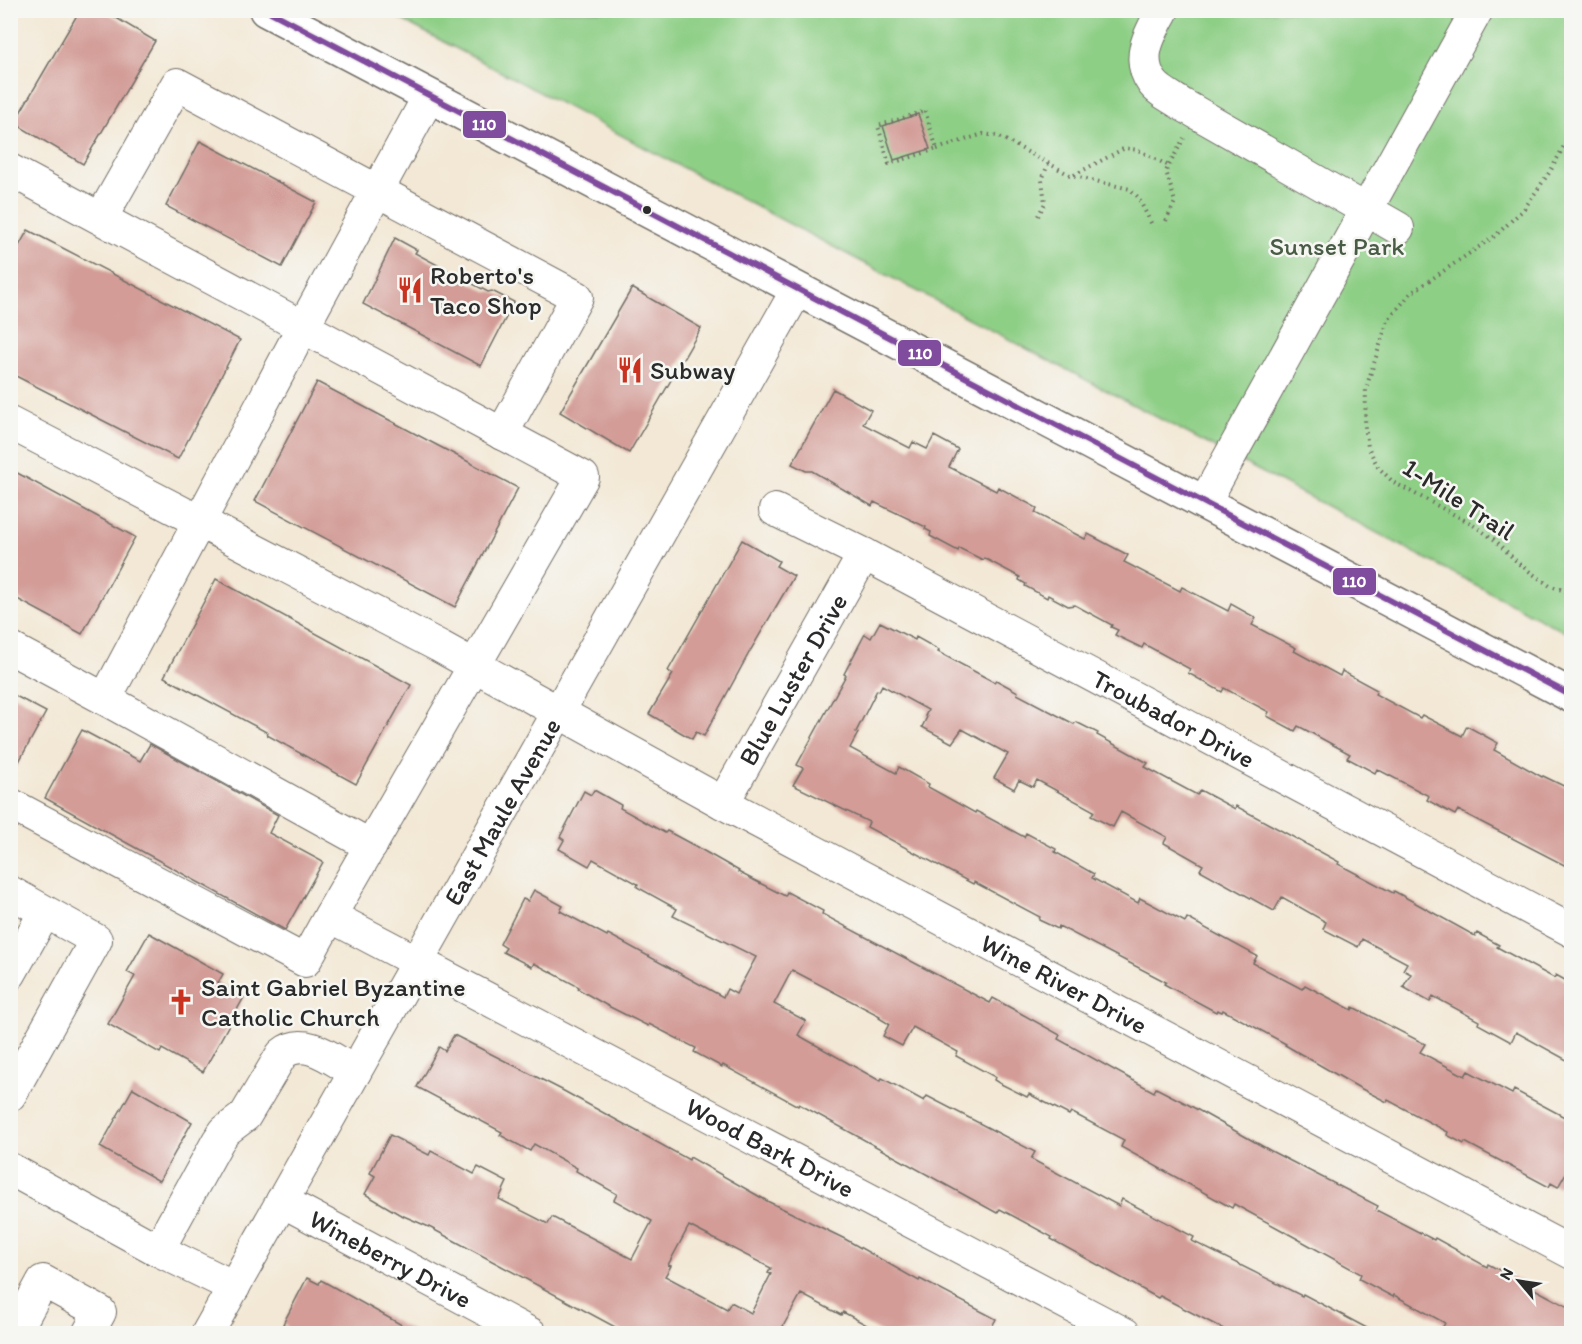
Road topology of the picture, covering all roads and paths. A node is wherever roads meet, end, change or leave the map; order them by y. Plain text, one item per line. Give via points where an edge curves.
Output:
1 (266, 10) edge
2 (1162, 10) edge
3 (1477, 10) edge
4 (429, 96) junction
5 (1198, 114) junction
6 (1572, 131) edge
7 (937, 149) junction
8 (1048, 164) junction
9 (1167, 165) junction
10 (10, 170) edge
11 (1073, 175) junction
12 (377, 191) junction
13 (1368, 210) junction
14 (1038, 216) dead end
15 (101, 218) junction
16 (1166, 221) dead end
17 (1152, 225) dead end
18 (1398, 228) dead end
19 (797, 290) junction
20 (303, 327) junction
21 (10, 423) edge
22 (502, 434) junction
23 (1204, 503) junction
24 (776, 510) dead end
25 (199, 522) junction
26 (864, 554) junction
27 (1572, 593) edge
28 (10, 648) edge
29 (474, 666) junction
30 (1572, 696) edge
31 (105, 699) junction
32 (558, 712) junction
33 (723, 803) junction
34 (10, 804) edge
35 (370, 846) junction
36 (10, 892) edge
37 (45, 912) junction
38 (330, 916) junction
39 (1572, 931) edge
40 (417, 963) junction
41 (10, 974) edge
42 (355, 1072) junction
43 (10, 1095) edge
44 (10, 1169) edge
45 (282, 1201) junction
46 (159, 1250) junction
47 (1572, 1253) edge
48 (234, 1287) junction
49 (14, 1334) edge
50 (88, 1334) edge
51 (207, 1334) edge
52 (531, 1334) edge
53 (1125, 1334) edge

1 - 4 main road
2 - 5 street via 1143,58 1152,83
3 - 13 street
4 - 12 street
4 - 19 main road
5 - 9 path
5 - 13 street
6 - 27 path, 1-Mile Trail via 1524,209 1495,236 1410,293 1388,320 1366,388 1365,426 1368,447 1378,466 1394,482 1470,523 1550,586
7 - 7 path via 889,164 878,126 925,111
7 - 8 path via 988,134
8 - 11 path
8 - 14 path via 1042,180 1045,203
9 - 11 path via 1149,154 1125,148
9 - 16 path via 1166,177 1175,202
10 - 15 street
11 - 17 path via 1130,189 1138,196
12 - 15 street via 177,84
12 - 20 street
12 - 22 street via 577,297
13 - 18 street
13 - 23 street
15 - 20 street
19 - 23 main road
19 - 32 street, East Maule Avenue
20 - 22 street
20 - 25 street
21 - 25 street, Wine River Drive
22 - 29 street via 583,477
23 - 30 main road
24 - 26 street, Troubador Drive
25 - 29 street, Wine River Drive
25 - 31 street
26 - 33 street, Blue Luster Drive
26 - 39 street, Troubador Drive
28 - 31 street
29 - 32 street, Wine River Drive
29 - 35 street
31 - 35 street
32 - 33 street, Wine River Drive
32 - 40 street, East Maule Avenue
33 - 47 street, Wine River Drive
34 - 38 street via 305,961
35 - 38 street
36 - 37 street
37 - 41 street
37 - 43 street via 96,940
38 - 40 street, Wood Bark Drive
40 - 42 street, East Maule Avenue
40 - 53 street, Wood Bark Drive
42 - 45 street, East Maule Avenue
42 - 46 street via 311,1048 297,1046 282,1054 245,1116 218,1141
44 - 46 street
45 - 48 street, East Maule Avenue
45 - 52 street, Wineberry Drive
46 - 48 street
48 - 51 street, East Maule Avenue
49 - 50 street via 43,1281 100,1312

